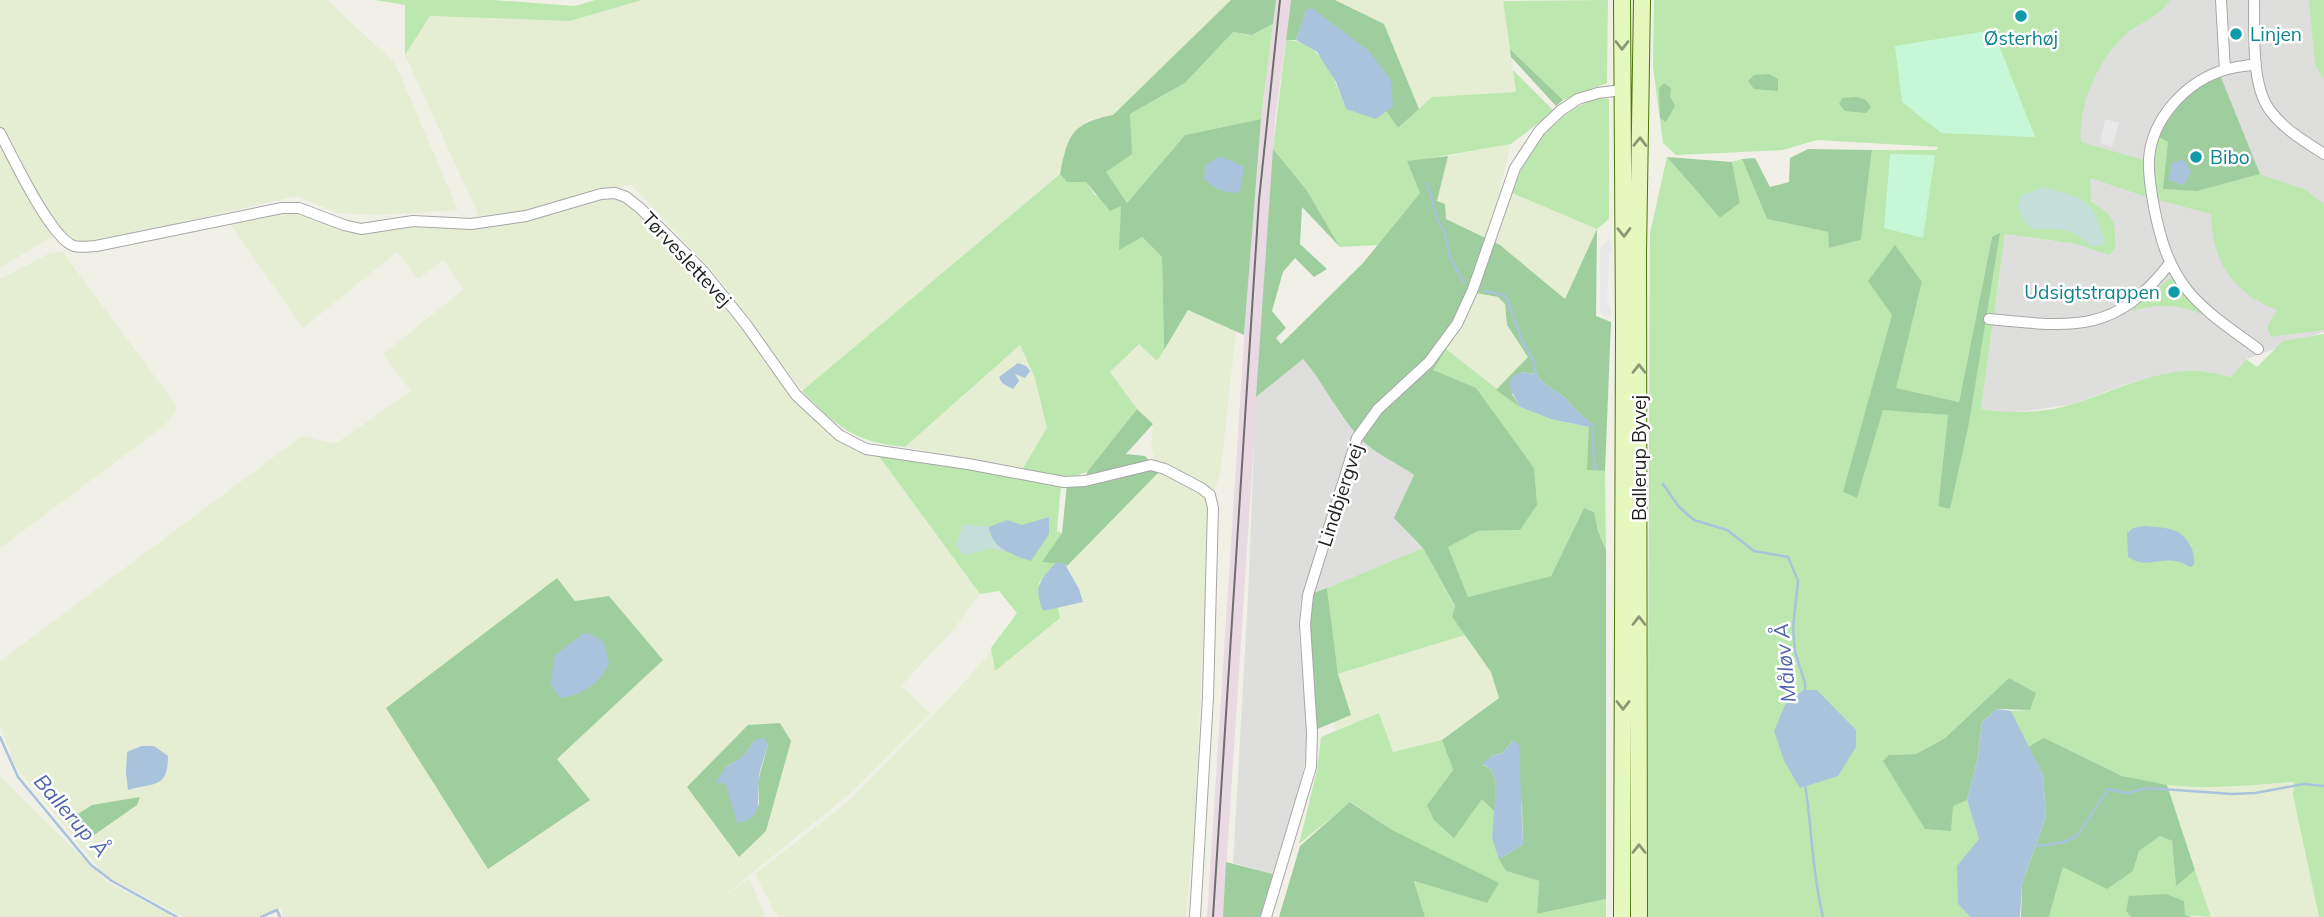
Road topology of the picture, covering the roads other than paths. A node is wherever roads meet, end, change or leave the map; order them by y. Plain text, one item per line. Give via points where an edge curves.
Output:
1 (1622, 0) edge
2 (1642, 0) edge
3 (2221, 0) edge
4 (2254, 0) edge
5 (2256, 64) junction
6 (2225, 70) junction
7 (1622, 90) junction
8 (0, 133) edge
9 (2324, 154) edge
10 (2170, 263) junction
11 (1989, 319) dead end
12 (2258, 349) dead end
13 (1195, 917) edge
14 (1266, 917) edge
15 (1622, 917) edge
16 (1639, 917) edge

1 -> 7 main road, Ballerup Byvej
16 -> 2 main road, Ballerup Byvej
3 - 6 street
4 - 5 street
5 - 6 street
5 - 9 street via 2264,102 2272,113
6 - 10 street via 2182,94 2155,135 2150,181 2160,237
7 - 14 street, Lindbjergvej via 1578,99 1540,130 1515,168 1474,289 1457,324 1429,362 1378,409 1357,438 1308,595 1305,624 1311,767
7 -> 15 main road, Ballerup Byvej
8 - 13 street, Tørveslettevej via 48,220 75,246 96,246 282,208 299,208 361,229 413,221 471,223 526,216 615,193 640,208 703,271 796,395 839,435 866,449 1064,482 1151,465 1201,488 1210,495 1213,508
10 - 11 street via 2140,298 2081,324
10 - 12 street via 2188,291

